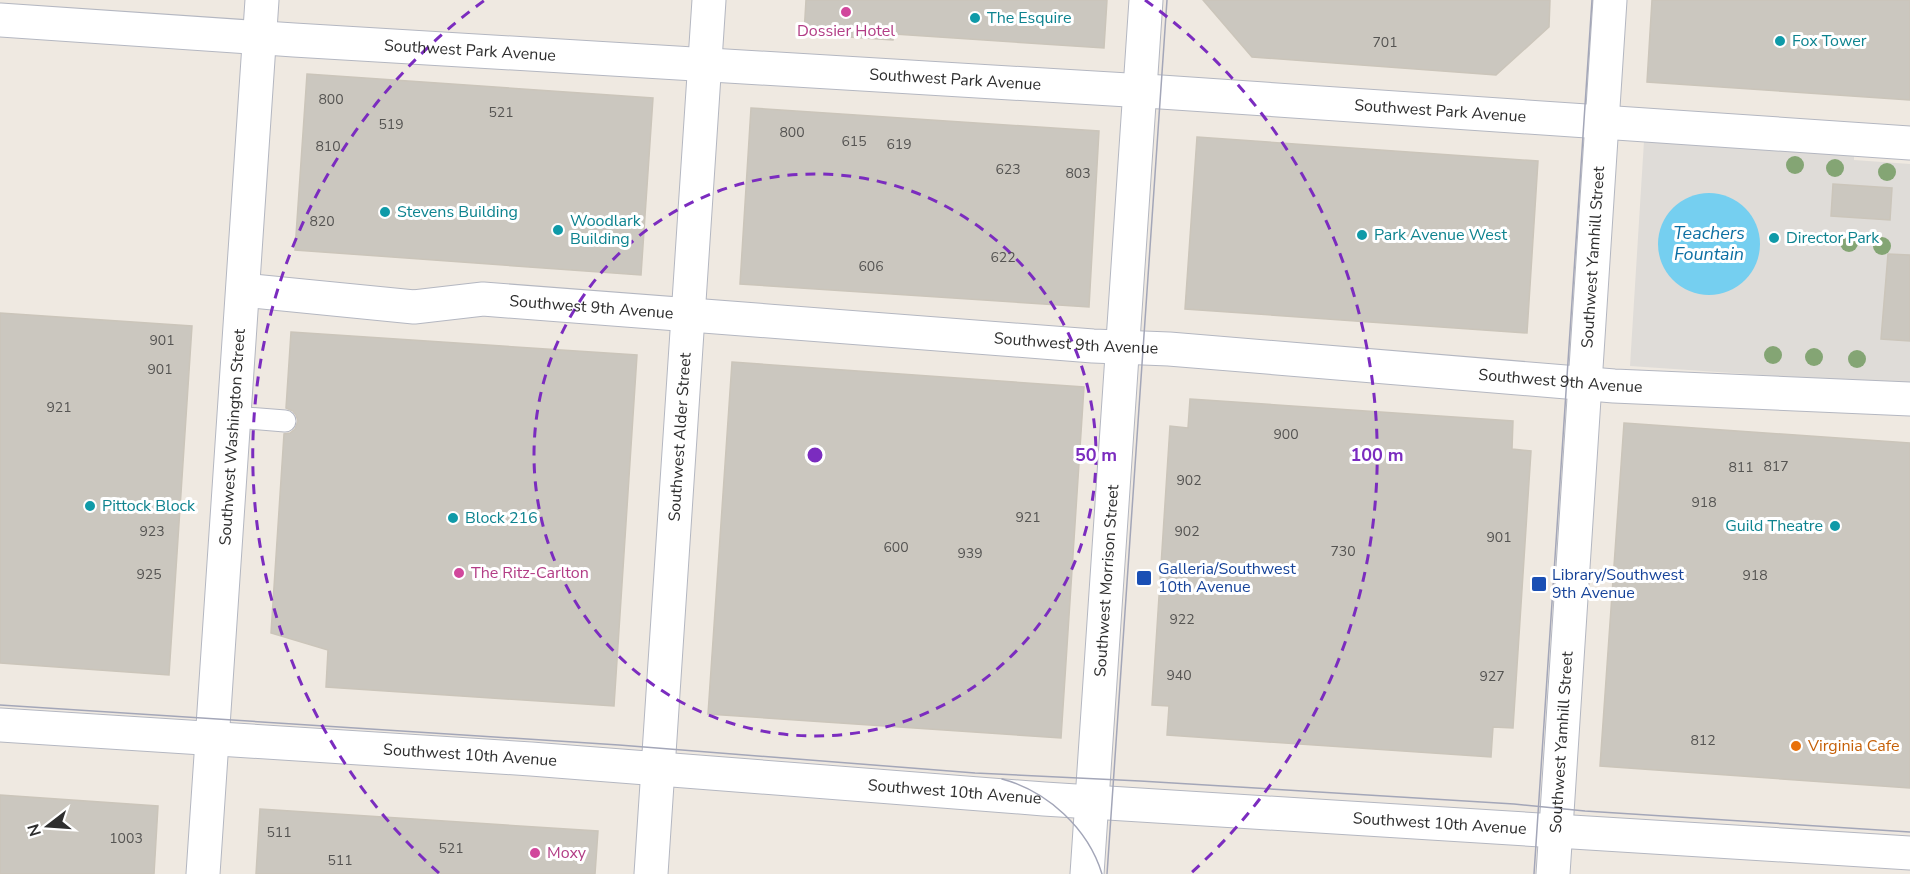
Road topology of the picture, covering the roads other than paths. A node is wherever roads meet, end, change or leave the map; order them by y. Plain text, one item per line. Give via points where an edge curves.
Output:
1 (262, 0) edge
2 (709, 0) edge
3 (1146, 0) edge
4 (1610, 0) edge
5 (0, 20) edge
6 (259, 38) junction
7 (705, 65) junction
8 (1140, 92) junction
9 (1601, 122) junction
10 (1910, 143) edge
11 (243, 290) junction
12 (688, 315) junction
13 (1122, 347) junction
14 (1584, 383) junction
15 (1910, 399) edge
16 (234, 417) junction
17 (285, 421) dead end
18 (0, 725) edge
19 (212, 739) junction
20 (659, 768) junction
21 (1092, 801) junction
22 (1556, 831) junction
23 (1910, 853) edge
24 (203, 874) edge
25 (651, 874) edge
26 (1087, 874) edge
27 (1553, 874) edge

1 - 6 street, Southwest Washington Street
2 - 7 street, Southwest Alder Street
3 - 8 street, Southwest Morrison Street
4 - 9 street, Southwest Yamhill Street
5 - 6 street, Southwest Park Avenue
6 - 7 street, Southwest Park Avenue
6 - 11 street, Southwest Washington Street
7 - 8 street, Southwest Park Avenue
7 - 12 street, Southwest Alder Street
8 - 9 street, Southwest Park Avenue
8 - 13 street, Southwest Morrison Street
9 - 10 street, Southwest Park Avenue
9 - 14 street, Southwest Yamhill Street
11 - 12 street, Southwest 9th Avenue via 414,307 483,299
11 - 16 street, Southwest Washington Street
12 - 13 street, Southwest 9th Avenue
12 - 20 street, Southwest Alder Street
13 - 14 street, Southwest 9th Avenue
13 - 21 street, Southwest Morrison Street
14 - 15 street, Southwest 9th Avenue
14 - 22 street, Southwest Yamhill Street
16 - 17 lane
16 - 19 street, Southwest Washington Street
18 - 19 street, Southwest 10th Avenue
19 - 20 street, Southwest 10th Avenue
19 - 24 street, Southwest Washington Street
20 - 21 street, Southwest 10th Avenue
20 - 25 street, Southwest Alder Street
21 - 22 street, Southwest 10th Avenue
21 - 26 street, Southwest Morrison Street
22 - 23 street, Southwest 10th Avenue
22 - 27 street, Southwest Yamhill Street

